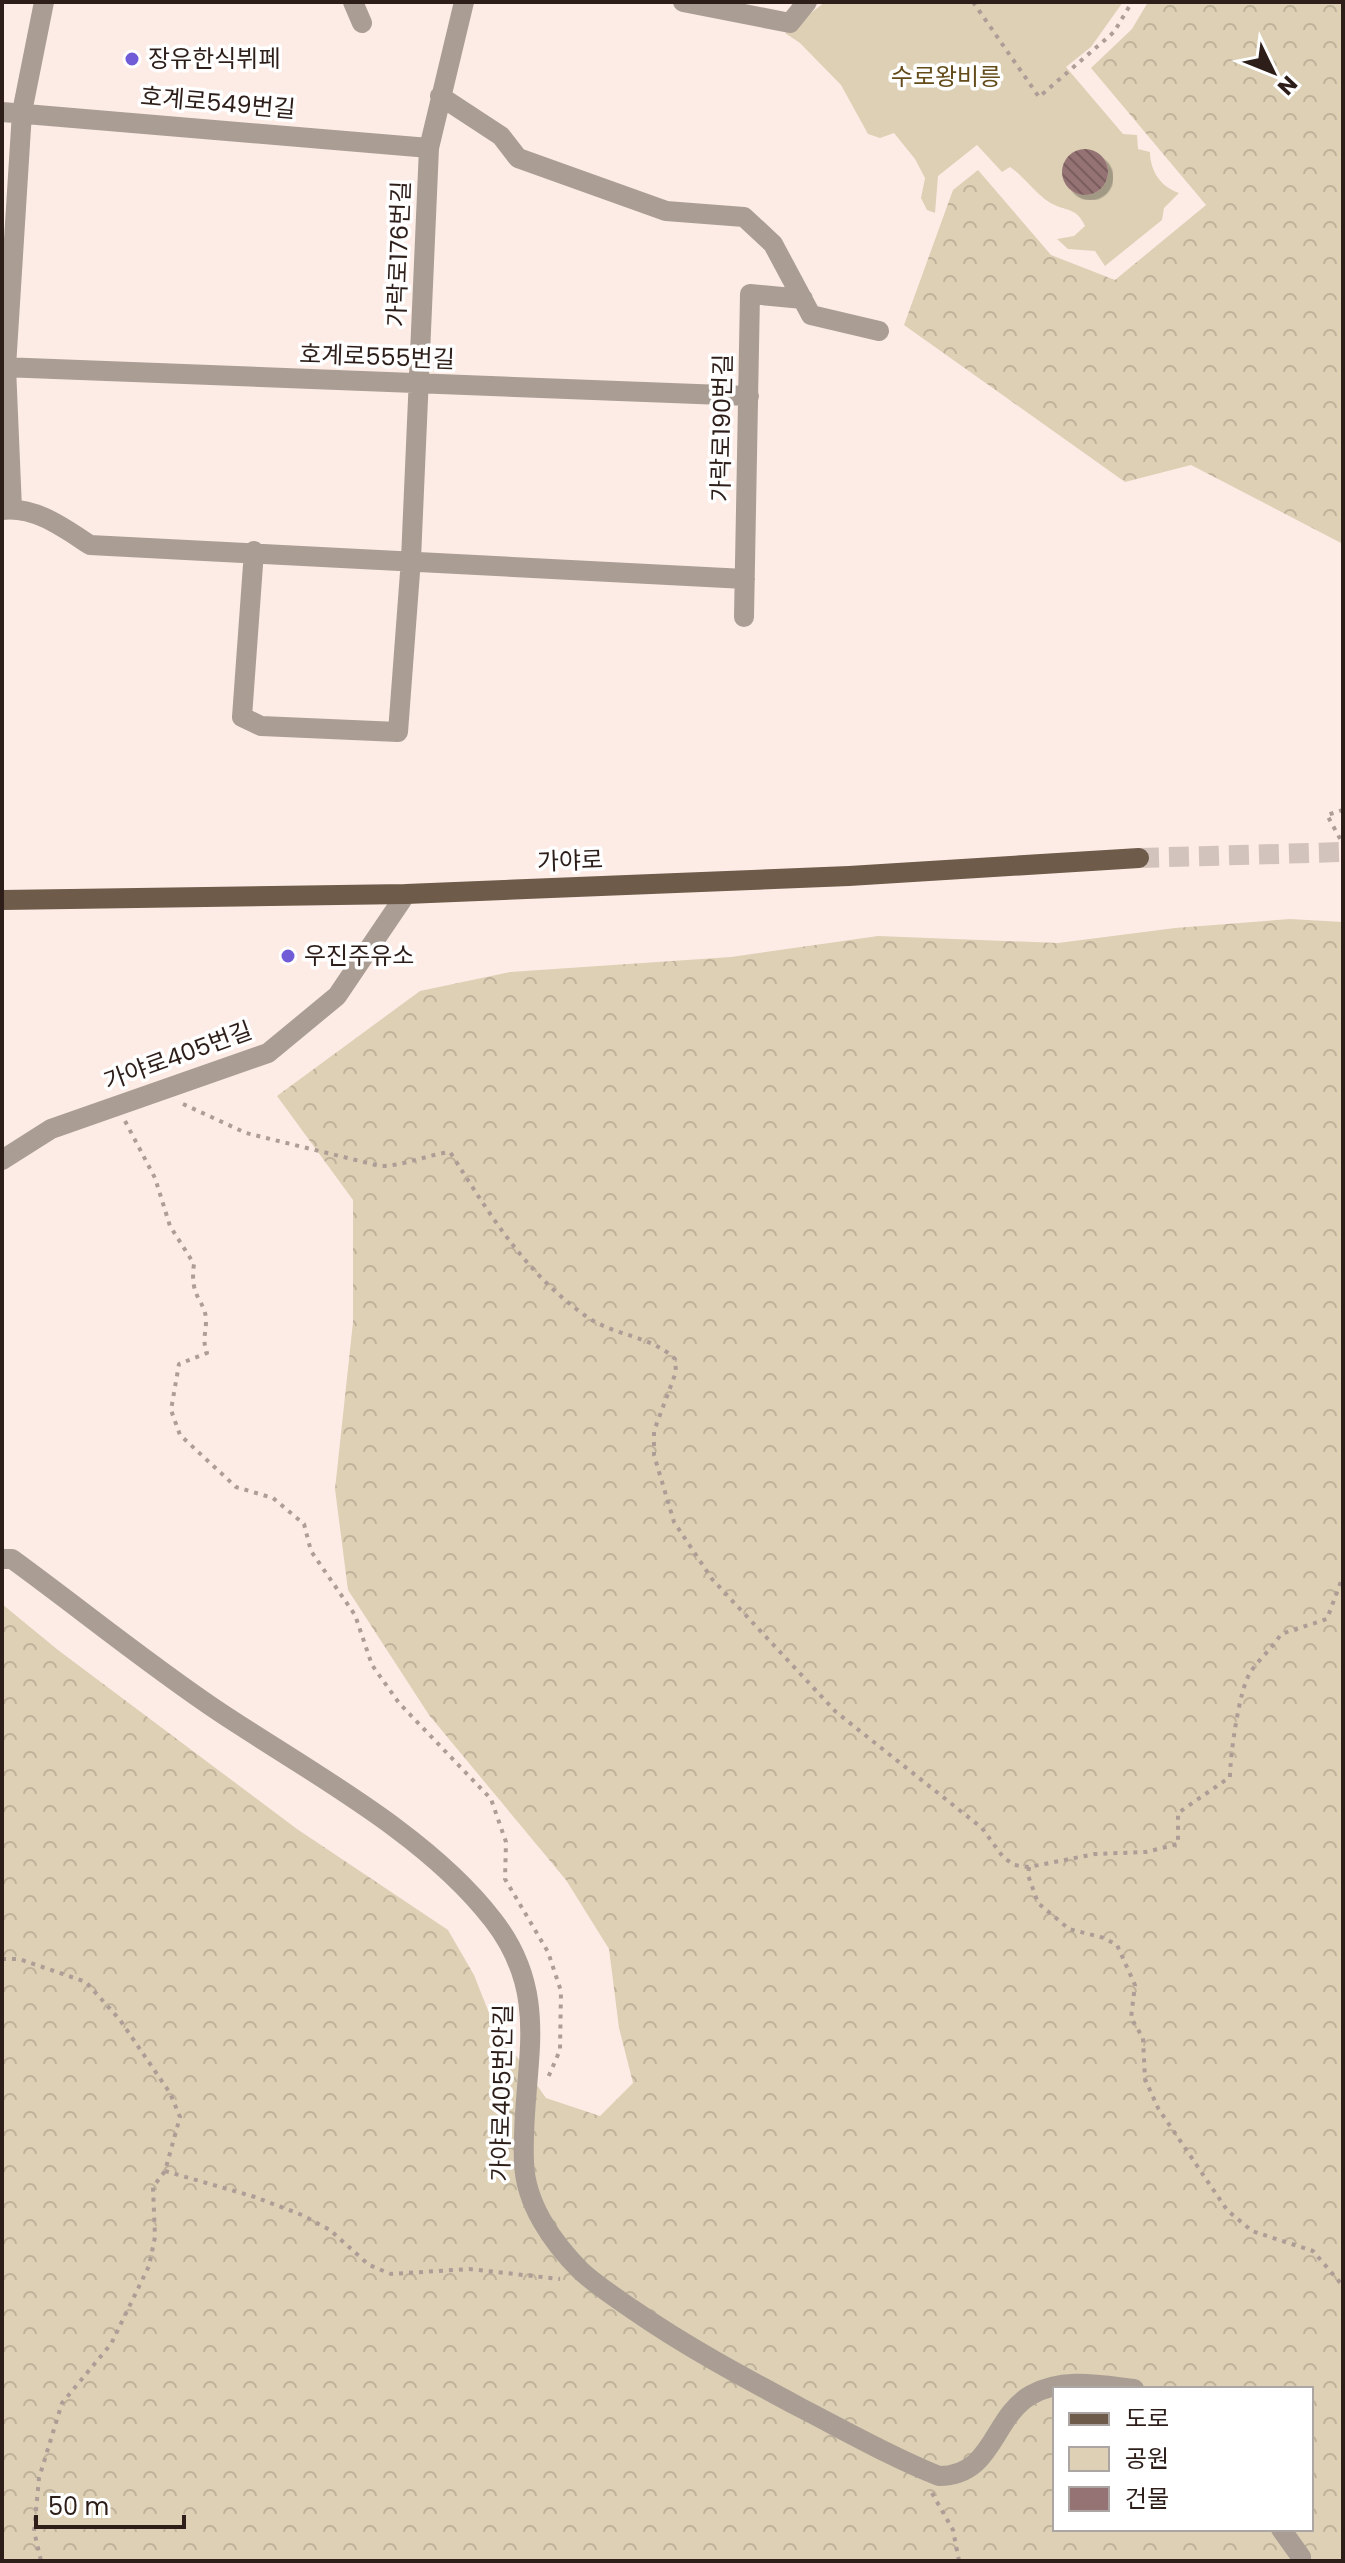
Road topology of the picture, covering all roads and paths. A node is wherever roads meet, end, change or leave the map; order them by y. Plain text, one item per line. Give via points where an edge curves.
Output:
1 (44, 2) edge
2 (353, 2) edge
3 (464, 2) edge
4 (683, 2) edge
5 (807, 2) edge
6 (973, 2) edge
7 (1132, 2) edge
8 (362, 23) dead end
9 (440, 96) junction
10 (12, 112) edge
11 (429, 148) junction
12 (803, 299) junction
13 (879, 331) dead end
14 (4, 367) edge
15 (420, 385) junction
16 (749, 396) junction
17 (7, 509) edge
18 (254, 551) junction
19 (411, 559) junction
20 (745, 579) junction
21 (744, 617) dead end
22 (1343, 810) edge
23 (1343, 844) edge
24 (1139, 858) tunnel mouth
25 (406, 894) junction
26 (2, 900) edge
27 (175, 1104) dead end
28 (121, 1105) junction
29 (2, 1160) edge
30 (2, 1559) edge
31 (1343, 1576) edge
32 (506, 1842) dead end
33 (1029, 1867) junction
34 (2, 1959) edge
35 (165, 2171) junction
36 (563, 2280) dead end
37 (1343, 2286) edge
38 (1115, 2387) edge
39 (914, 2466) junction
40 (1282, 2531) edge
41 (41, 2561) edge
42 (959, 2561) edge
43 (1299, 2561) edge

1 - 10 street
2 - 8 street
3 - 9 street, 가락로176번길
4 - 5 street via 790,23
6 - 7 path via 1039,97 1114,32
9 - 11 street, 가락로176번길
9 - 12 street via 501,136 518,158 666,211 744,217 773,244
10 - 11 street, 호계로549번길
10 - 14 street
11 - 15 street, 가락로176번길
12 - 13 street via 811,315
12 - 16 street, 가락로190번길 via 750,294
14 - 15 street, 호계로555번길
14 - 17 street
15 - 16 street, 호계로555번길
15 - 19 street, 가락로176번길
16 - 20 street, 가락로190번길
17 - 18 street via 51,520 90,545
18 - 19 street
18 - 19 street, 가락로176번길 via 242,717 261,726 398,732
19 - 20 street
20 - 21 street, 가락로190번길
22 - 23 path via 1327,815
24 - 25 main road, 가야로
25 - 26 main road, 가야로
25 - 28 street, 가야로405번길 via 337,996 268,1053
27 - 33 path via 187,1104 246,1133 380,1166 450,1152 539,1280 589,1318 664,1348 675,1359 676,1372 654,1431 654,1455 674,1522 712,1579 836,1712 982,1828 1003,1857
28 - 29 street, 가야로405번길 via 51,1129
28 - 32 path via 133,1141 155,1178 170,1226 194,1264 191,1287 207,1318 202,1342 207,1353 179,1364 171,1410 180,1435 236,1487 273,1498 304,1524 311,1551 355,1615 372,1665 399,1703 491,1799
30 - 39 street, 가야로405번안길 via 12,1559 155,1667 417,1847 494,1920 518,1957 530,1995 523,2162 527,2193 555,2241 582,2272 676,2340
31 - 33 path via 1327,1619 1281,1634 1249,1674 1230,1777 1178,1813 1178,1844 1146,1852 1048,1860
33 - 37 path via 1038,1903 1069,1929 1117,1945 1135,1985 1131,2018 1143,2038 1145,2079 1158,2108 1227,2210 1252,2231 1313,2251
34 - 35 path via 19,1959 86,1982 120,2020 170,2093 180,2117
35 - 36 path via 302,2215 330,2230 369,2265 391,2274 469,2269
35 - 41 path via 153,2187 155,2237 149,2266 111,2344 62,2403 39,2478 34,2531
38 - 39 street, 가야로405번안길 via 1078,2383 1028,2396 974,2466 958,2476 939,2476
39 - 42 path via 953,2530
40 - 43 street

